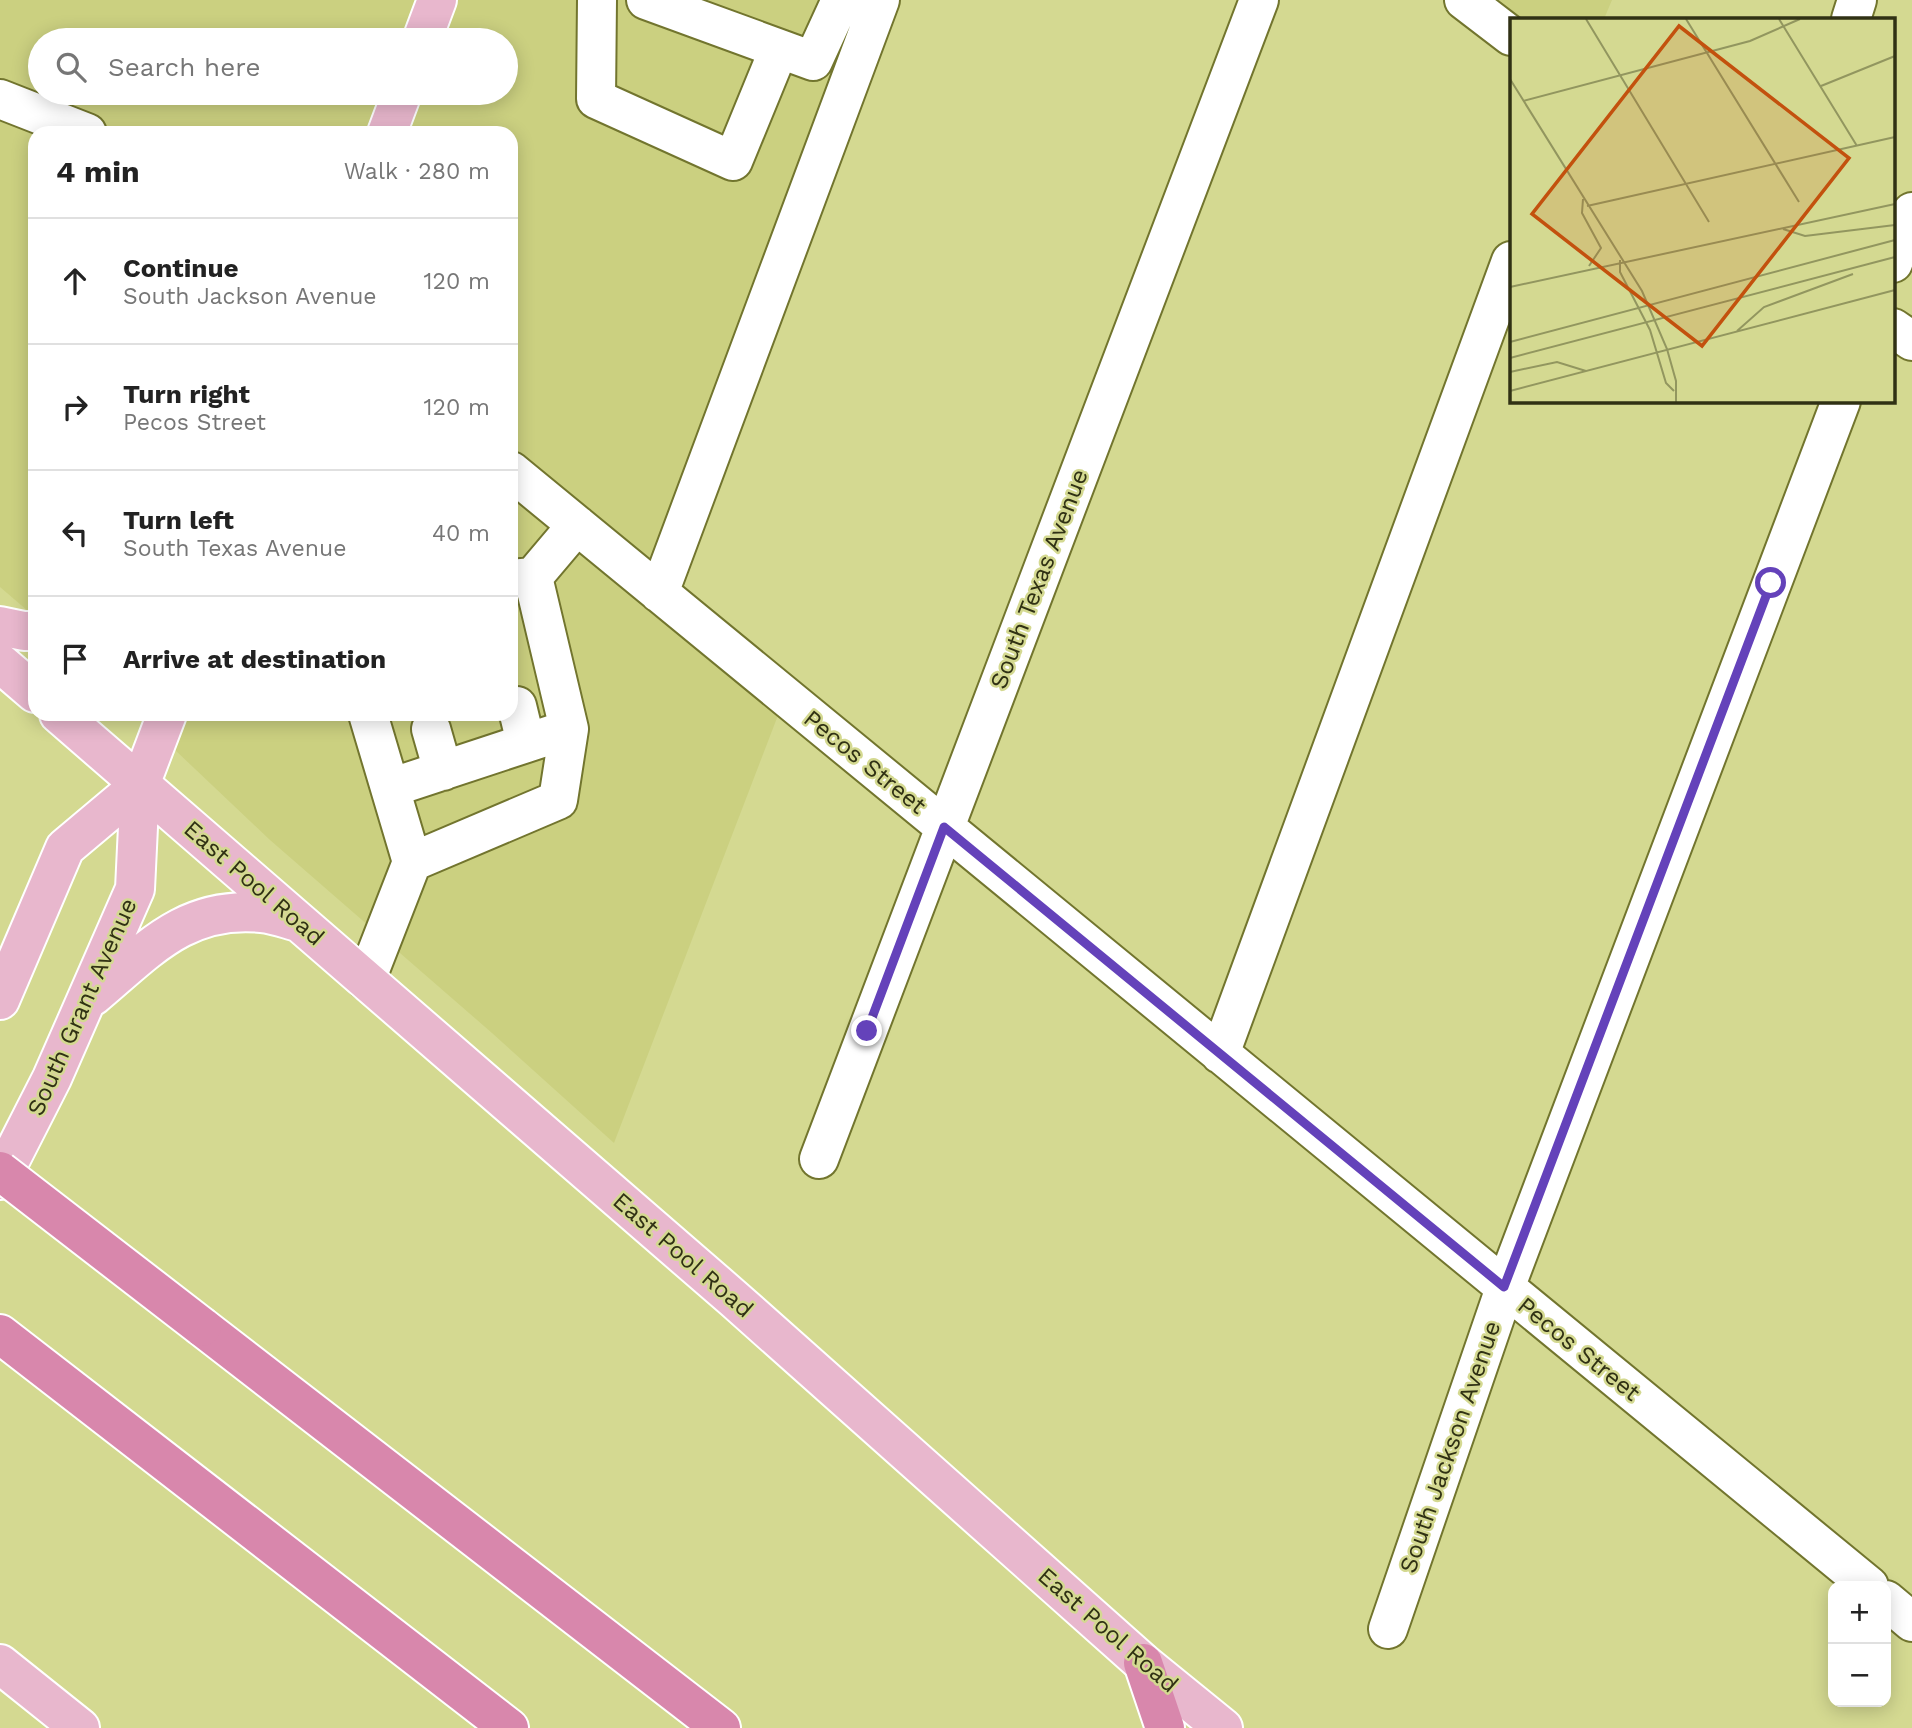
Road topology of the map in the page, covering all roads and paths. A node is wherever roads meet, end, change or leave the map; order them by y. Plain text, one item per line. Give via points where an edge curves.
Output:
1 (437, 0) edge
2 (597, 0) edge
3 (646, 0) edge
4 (841, 0) edge
5 (880, 0) edge
6 (1259, 0) edge
7 (1464, 0) edge
8 (1857, 0) edge
9 (1851, 18) edge
10 (426, 28) edge
11 (1510, 35) edge
12 (779, 49) junction
13 (0, 99) edge
14 (398, 105) edge
15 (69, 126) edge
16 (390, 126) edge
17 (1912, 212) edge
18 (1895, 258) edge
19 (1510, 264) edge
20 (1895, 329) edge
21 (1912, 341) edge
22 (1841, 402) edge
23 (518, 477) edge
24 (577, 525) junction
25 (522, 578) edge
26 (659, 593) junction
27 (0, 626) edge
28 (28, 631) edge
29 (0, 663) edge
30 (28, 688) edge
31 (518, 710) edge
32 (67, 721) edge
33 (164, 721) edge
34 (370, 721) edge
35 (569, 729) junction
36 (431, 730) dead end
37 (526, 743) junction
38 (443, 771) junction
39 (140, 785) junction
40 (390, 788) junction
41 (944, 827) junction
42 (412, 862) junction
43 (298, 922) junction
44 (366, 980) junction
45 (0, 1000) edge
46 (86, 1002) junction
47 (1220, 1054) junction
48 (819, 1159) dead end
49 (0, 1171) edge
50 (0, 1180) edge
51 (1504, 1287) junction
52 (0, 1334) edge
53 (1863, 1581) edge
54 (1891, 1604) edge
55 (1912, 1622) edge
56 (1388, 1629) dead end
57 (1143, 1663) junction
58 (3, 1672) edge
59 (80, 1728) edge
60 (509, 1728) edge
61 (721, 1728) edge
62 (1165, 1728) edge
63 (1223, 1728) edge

1 - 10 main road
2 - 12 street via 596,99 733,161
3 - 12 street
4 - 12 street via 813,61
5 - 26 street
6 - 41 street, South Texas Avenue
7 - 11 street
8 - 9 street
13 - 15 street
14 - 16 main road
17 - 18 street
19 - 47 street
20 - 21 street
22 - 51 street, South Jackson Avenue
23 - 24 street, Pecos Street
24 - 25 street
24 - 26 street, Pecos Street
25 - 35 street
26 - 41 street, Pecos Street
27 - 28 main road
29 - 30 main road
31 - 37 street
32 - 39 main road, East Pool Road
33 - 39 main road, South Grant Avenue
34 - 40 street
35 - 37 street
35 - 42 street via 558,800
36 - 38 street
37 - 38 street
38 - 40 street
39 - 43 main road, East Pool Road
39 - 45 main road, South Grant Avenue via 65,848
39 - 46 main road, South Grant Avenue via 135,889
40 - 42 street
41 - 47 street, Pecos Street
41 - 48 street, South Texas Avenue
42 - 44 street
43 - 44 main road, East Pool Road
43 - 46 main road via 262,913 194,920 168,933
44 - 57 main road, East Pool Road via 734,1298
46 - 50 main road, South Grant Avenue
47 - 51 street, Pecos Street
49 - 61 highway, bridge
51 - 53 street, Pecos Street
51 - 56 street, South Jackson Avenue
52 - 60 highway
54 - 55 street
57 - 62 highway
57 - 63 main road, East Pool Road
58 - 59 main road

